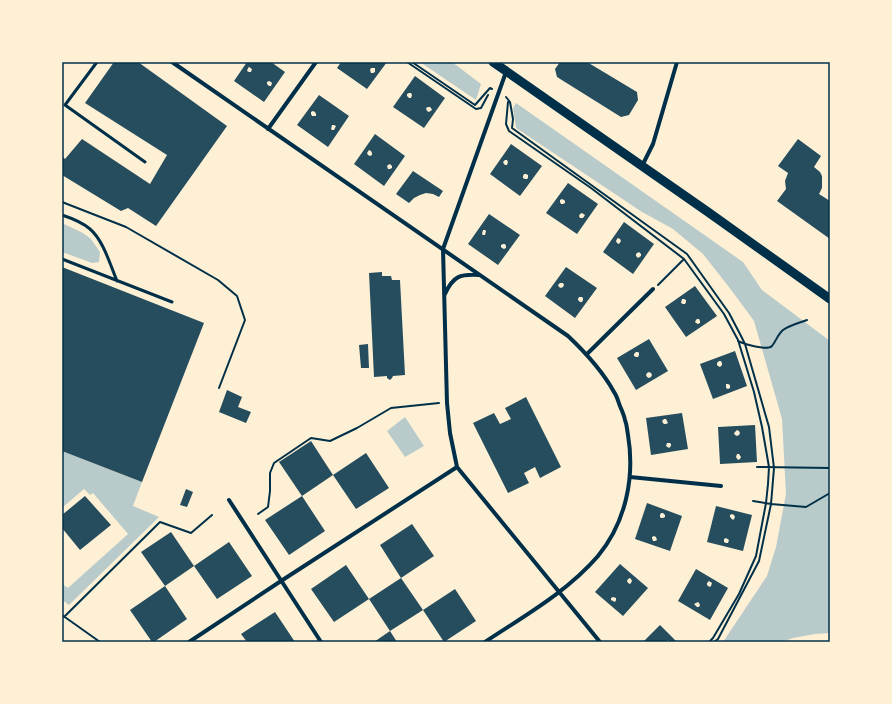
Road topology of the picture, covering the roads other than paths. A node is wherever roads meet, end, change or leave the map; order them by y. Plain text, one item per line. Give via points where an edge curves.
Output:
1 (97, 62) edge
2 (172, 62) edge
3 (316, 62) edge
4 (493, 62) edge
5 (677, 62) edge
6 (507, 72) junction
7 (268, 129) junction
8 (145, 162) dead end
9 (642, 167) junction
10 (62, 215) edge
11 (443, 249) junction
12 (62, 259) edge
13 (479, 275) junction
14 (117, 281) junction
15 (653, 289) road end
16 (444, 296) junction
17 (830, 299) edge
18 (172, 302) dead end
19 (587, 354) junction
20 (457, 466) junction
21 (630, 477) junction
22 (721, 486) dead end
23 (229, 500) dead end
24 (281, 581) junction
25 (560, 592) junction
26 (189, 642) edge
27 (321, 642) edge
28 (485, 642) edge
29 (600, 642) edge

1 - 8 lane via 65,105
2 - 7 street
3 - 7 street
4 - 6 main road
5 - 9 street via 653,144
6 - 9 main road
6 - 11 street
7 - 11 street
9 - 17 main road
10 - 14 lane via 90,228 98,239
11 - 13 street
11 - 16 street
12 - 14 lane
13 - 16 street via 455,279 450,283
13 - 19 street via 568,336
14 - 18 lane
15 - 19 street
16 - 20 street via 447,403
19 - 21 street via 615,393 625,420 630,448
20 - 24 street
20 - 25 street
21 - 22 street
21 - 25 street via 625,503 613,533 598,555
23 - 24 street
24 - 26 street
24 - 27 street
25 - 28 street
25 - 29 street

